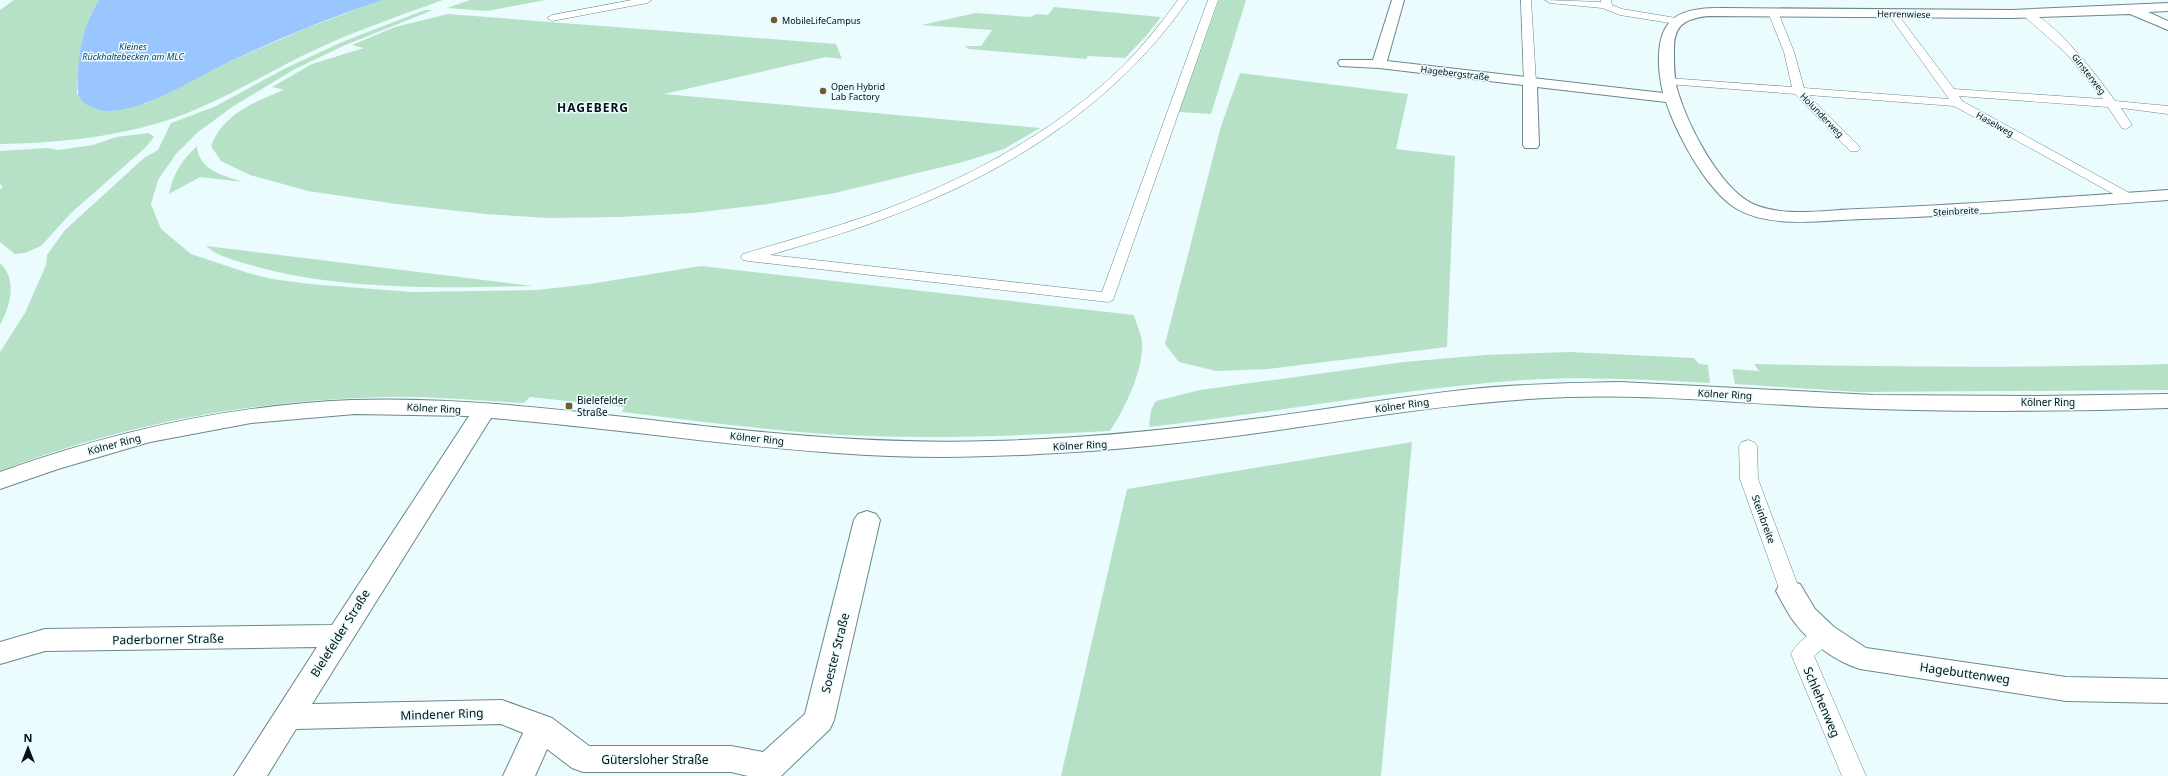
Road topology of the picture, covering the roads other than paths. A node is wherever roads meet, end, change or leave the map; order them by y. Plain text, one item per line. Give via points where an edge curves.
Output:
1 (647, 0) edge
2 (1184, 0) edge
3 (1213, 0) edge
4 (1398, 0) edge
5 (1526, 0) edge
6 (1550, 0) edge
7 (1797, 0) edge
8 (2105, 0) edge
9 (1606, 2) edge
10 (2168, 7) edge
11 (2132, 10) junction
12 (1773, 12) junction
13 (1816, 12) junction
14 (1893, 14) junction
15 (2028, 15) junction
16 (552, 18) dead end
17 (1676, 21) junction
18 (2168, 26) edge
19 (1345, 63) dead end
20 (1379, 64) junction
21 (1668, 81) junction
22 (1530, 82) junction
23 (1799, 92) junction
24 (1951, 92) junction
25 (1670, 98) junction
26 (1957, 103) junction
27 (2111, 103) junction
28 (2168, 110) edge
29 (2126, 125) dead end
30 (1531, 145) dead end
31 (1854, 148) dead end
32 (2168, 195) edge
33 (2128, 198) junction
34 (2168, 401) edge
35 (484, 411) junction
36 (1748, 446) dead end
37 (0, 481) edge
38 (866, 520) dead end
39 (1790, 591) joint
40 (1824, 635) junction
41 (339, 636) junction
42 (0, 653) edge
43 (2168, 691) edge
44 (287, 717) junction
45 (541, 727) junction
46 (768, 772) edge
47 (250, 776) edge
48 (519, 776) edge
49 (1854, 776) edge

1 - 16 lane
2 - 3 lane via 1145,49 1104,89 1022,146 948,188 894,210 748,257 1108,297
4 - 20 street
5 - 22 lane
6 - 9 lane, Herrenwiese
7 - 13 street
8 - 11 street, Herrenwiese
9 - 17 lane, Herrenwiese via 1620,12
10 - 11 street, Herrenwiese
11 - 15 street, Herrenwiese
11 - 18 street
12 - 13 street, Herrenwiese
12 - 17 street, Herrenwiese via 1706,13
12 - 23 lane, Holunderweg via 1789,52
13 - 14 street, Herrenwiese
14 - 15 street, Herrenwiese
14 - 24 lane
15 - 27 lane, Ginsterweg via 2078,58
17 - 21 street via 1670,29 1668,38
19 - 20 street, Hagebergstraße
20 - 22 street, Hagebergstraße
21 - 23 lane
21 - 25 street
22 - 25 street, Hagebergstraße
22 - 30 street
23 - 26 lane
23 - 31 lane, Holunderweg
24 - 26 lane
24 - 27 lane
25 - 33 street, Steinbreite via 1697,150 1724,190 1733,200 1765,214 1792,216 1910,213
26 - 33 lane, Haselweg
27 - 28 lane
27 - 29 lane, Ginsterweg
32 - 33 street, Steinbreite
34 - 35 street, Kölner Ring via 1848,401 1632,389 1538,391 1466,396 1131,442 986,449 898,449 800,443 560,416
35 - 37 street, Kölner Ring via 346,407 197,423 107,444
35 - 41 street, Bielefelder Straße
36 - 39 lane, Steinbreite via 1749,479
38 - 46 street, Soester Straße via 819,720
39 - 40 street, Hagebuttenweg via 1805,616
40 - 43 street, Hagebuttenweg via 1860,658 2066,689
40 - 49 lane, Schlehenweg via 1802,654
41 - 42 street, Paderborner Straße via 45,640 10,648
41 - 44 street, Bielefelder Straße
44 - 45 street, Mindener Ring via 502,712
44 - 47 street, Bielefelder Straße
45 - 46 street, Gütersloher Straße via 583,758 731,758
45 - 48 street

